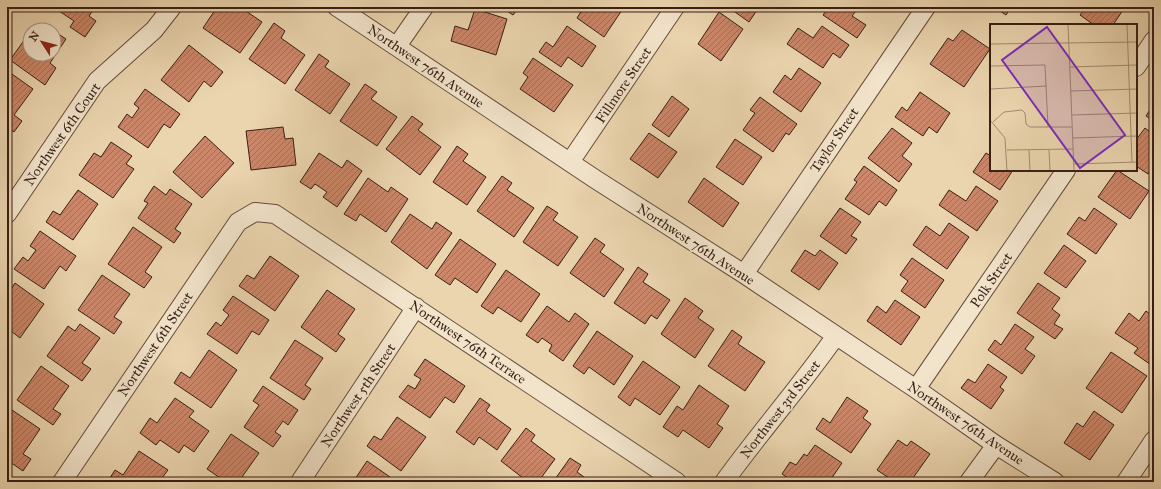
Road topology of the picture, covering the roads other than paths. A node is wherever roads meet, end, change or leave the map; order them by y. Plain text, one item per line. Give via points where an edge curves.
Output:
1 (172, 7) edge
2 (337, 7) edge
3 (424, 7) edge
4 (675, 7) edge
5 (926, 7) edge
6 (1154, 40) edge
7 (397, 46) junction
8 (1137, 66) edge
9 (570, 162) junction
10 (1065, 171) edge
11 (255, 212) joint
12 (7, 214) edge
13 (744, 274) junction
14 (416, 307) junction
15 (835, 337) junction
16 (916, 389) junction
17 (1154, 440) edge
18 (996, 445) junction
19 (62, 482) edge
20 (300, 482) edge
21 (677, 482) edge
22 (724, 482) edge
23 (969, 482) edge
24 (1055, 482) edge
25 (1126, 482) edge

1 - 12 street, Northwest 6th Court via 154,30 97,81
2 - 7 street, Northwest 76th Avenue
3 - 7 street
4 - 9 street, Fillmore Street
5 - 13 street, Taylor Street
6 - 8 street
7 - 9 street, Northwest 76th Avenue
9 - 13 street, Northwest 76th Avenue
10 - 16 street, Polk Street
11 - 14 street, Northwest 76th Terrace via 275,214
11 - 19 street, Northwest 6th Street via 238,222
13 - 15 street, Northwest 76th Avenue
14 - 20 street, Northwest 5th Street
14 - 21 street, Northwest 76th Terrace
15 - 16 street, Northwest 76th Avenue
15 - 22 street, Northwest 3rd Street
16 - 18 street, Northwest 76th Avenue
17 - 25 street
18 - 23 street
18 - 24 street, Northwest 76th Avenue

